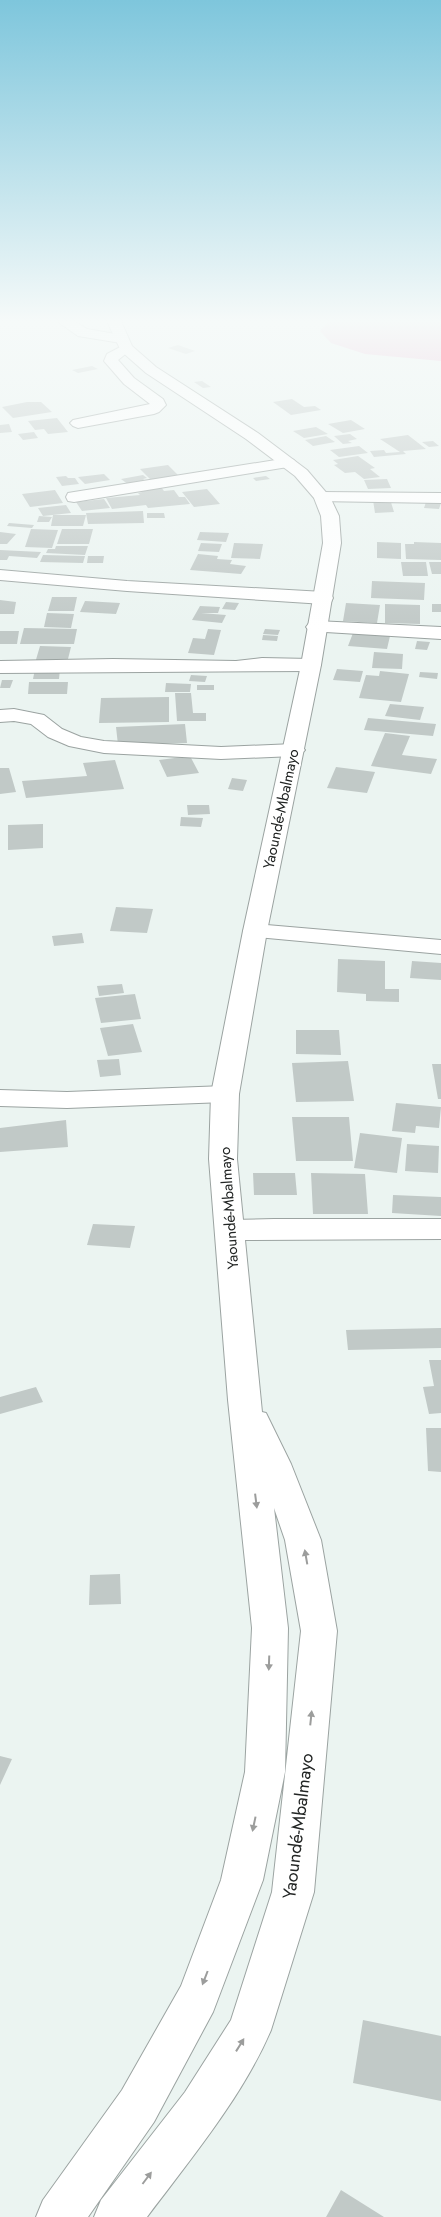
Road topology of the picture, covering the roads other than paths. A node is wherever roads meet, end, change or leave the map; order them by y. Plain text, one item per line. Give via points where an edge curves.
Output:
1 (228, 422) edge
2 (288, 463) junction
3 (74, 497) dead end
4 (322, 497) junction
5 (441, 498) edge
6 (0, 575) edge
7 (324, 598) junction
8 (316, 627) junction
9 (441, 633) edge
10 (311, 665) junction
11 (0, 667) edge
12 (0, 716) edge
13 (294, 750) junction
14 (255, 931) junction
15 (441, 947) edge
16 (225, 1094) junction
17 (0, 1098) edge
18 (441, 1229) edge
19 (230, 1230) junction
20 (244, 1400) junction
21 (60, 2217) edge
22 (118, 2217) edge

1 - 2 main road, Yaoundé-Mbalmayo
2 - 3 main road
2 - 4 main road, Yaoundé-Mbalmayo
4 - 5 main road
4 - 7 main road, Yaoundé-Mbalmayo via 330,516 332,543
6 - 7 main road
7 - 8 main road, Yaoundé-Mbalmayo
8 - 9 main road
8 - 10 main road, Yaoundé-Mbalmayo
10 - 11 main road via 262,664 236,668
10 - 13 main road, Yaoundé-Mbalmayo
12 - 13 main road via 37,719 55,733 76,742 104,747 212,753
13 - 14 main road, Yaoundé-Mbalmayo
14 - 15 main road
14 - 16 main road, Yaoundé-Mbalmayo
16 - 17 main road via 67,1100
16 - 19 main road, Yaoundé-Mbalmayo via 223,1159
18 - 19 main road
19 - 20 main road, Yaoundé-Mbalmayo
20 -> 21 main road, Yaoundé-Mbalmayo via 270,1628 265,1772 242,1880 198,1997 138,2106
22 -> 20 main road, Yaoundé-Mbalmayo via 201,2108 249,2030 293,1892 319,1631 303,1540 274,1464

